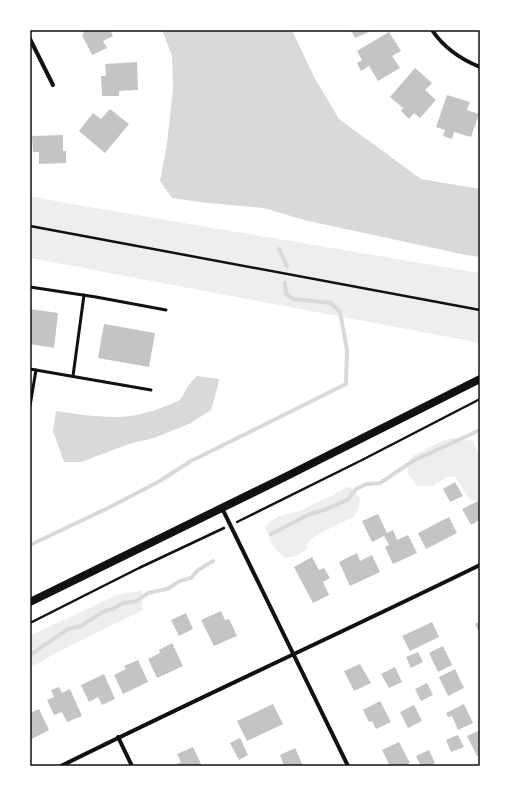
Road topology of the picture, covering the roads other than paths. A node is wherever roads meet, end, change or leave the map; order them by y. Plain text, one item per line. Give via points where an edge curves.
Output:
1 (432, 30) edge
2 (30, 39) edge
3 (480, 68) edge
4 (53, 85) dead end
5 (30, 287) edge
6 (84, 295) junction
7 (166, 310) dead end
8 (30, 369) edge
9 (36, 370) junction
10 (73, 376) junction
11 (480, 379) edge
12 (151, 390) dead end
13 (30, 406) edge
14 (222, 508) junction
15 (480, 565) edge
16 (30, 602) edge
17 (294, 654) junction
18 (118, 737) junction
19 (61, 766) edge
20 (132, 766) edge
21 (348, 766) edge

1 - 3 street via 445,46 460,58
2 - 4 street
5 - 6 lane
6 - 7 lane
6 - 10 lane
8 - 9 lane
9 - 10 lane
9 - 13 lane
10 - 12 lane
11 - 14 main road
14 - 16 main road
14 - 17 street
15 - 17 street
17 - 18 street
17 - 21 street
18 - 19 street
18 - 20 street

